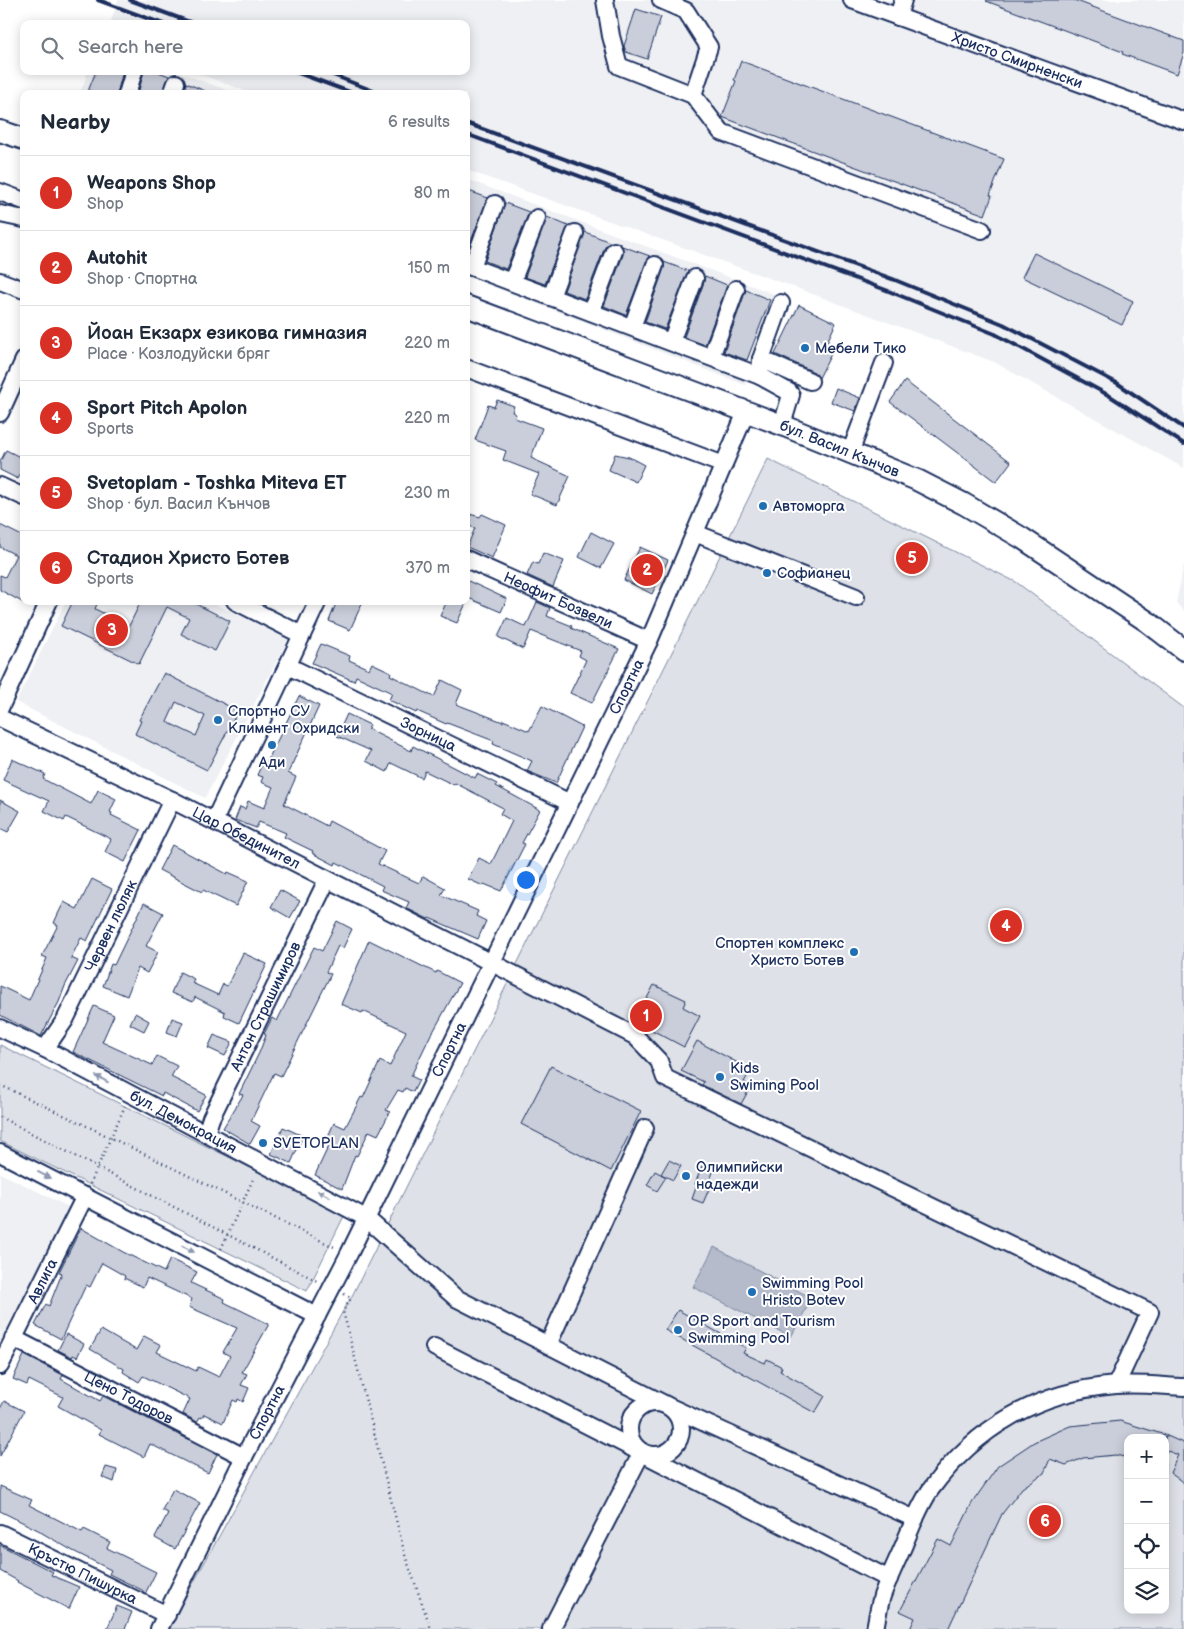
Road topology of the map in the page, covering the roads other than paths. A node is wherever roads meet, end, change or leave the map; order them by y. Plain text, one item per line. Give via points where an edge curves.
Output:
1 (605, 0) edge
2 (661, 0) edge
3 (852, 0) edge
4 (903, 0) edge
5 (898, 17) junction
6 (133, 75) edge
7 (127, 90) edge
8 (692, 95) junction
9 (1184, 120) edge
10 (0, 131) edge
11 (20, 138) edge
12 (0, 192) edge
13 (20, 200) edge
14 (494, 204) dead end
15 (0, 214) edge
16 (20, 218) edge
17 (537, 218) dead end
18 (982, 230) dead end
19 (575, 233) dead end
20 (614, 251) dead end
21 (470, 264) edge
22 (655, 265) dead end
23 (470, 266) edge
24 (695, 278) dead end
25 (0, 281) edge
26 (512, 282) junction
27 (20, 288) edge
28 (736, 289) dead end
29 (551, 297) junction
30 (781, 303) dead end
31 (470, 308) edge
32 (591, 312) junction
33 (632, 327) junction
34 (671, 342) junction
35 (711, 357) junction
36 (761, 358) junction
37 (884, 363) dead end
38 (20, 369) edge
39 (470, 370) edge
40 (760, 376) junction
41 (810, 381) dead end
42 (746, 412) junction
43 (0, 413) edge
44 (782, 425) junction
45 (850, 453) junction
46 (724, 465) junction
47 (0, 486) edge
48 (20, 495) edge
49 (695, 533) junction
50 (470, 562) edge
51 (856, 598) dead end
52 (47, 605) edge
53 (243, 605) edge
54 (316, 605) edge
55 (302, 635) junction
56 (649, 641) junction
57 (1184, 650) edge
58 (288, 666) junction
59 (0, 708) edge
60 (0, 718) edge
61 (172, 800) junction
62 (570, 803) junction
63 (214, 821) junction
64 (327, 880) junction
65 (491, 963) junction
66 (0, 1028) edge
67 (45, 1049) junction
68 (645, 1128) dead end
69 (206, 1133) junction
70 (0, 1153) edge
71 (85, 1196) junction
72 (366, 1218) junction
73 (317, 1316) junction
74 (13, 1338) junction
75 (548, 1345) junction
76 (434, 1347) dead end
77 (0, 1366) edge
78 (1116, 1384) junction
79 (1184, 1387) edge
80 (668, 1406) junction
81 (642, 1452) junction
82 (244, 1457) junction
83 (915, 1519) junction
84 (0, 1533) edge
85 (889, 1579) junction
86 (162, 1622) edge
87 (552, 1629) edge
88 (875, 1629) edge

1 - 8 street via 619,66
2 - 8 street via 686,11 709,47
3 - 5 street, Христо Смирненски
4 - 5 street
5 - 9 street, Христо Смирненски
6 - 7 street
8 - 18 street via 720,132
10 - 11 main road
12 - 13 street
14 - 21 street
15 - 16 street
17 - 26 street
19 - 29 street
20 - 32 street
22 - 33 street
23 - 26 street
24 - 34 street
25 - 27 street
26 - 29 street
28 - 35 street
29 - 32 street
30 - 36 street
31 - 42 main road, бул. Васил Кънчов
32 - 33 street
33 - 34 street
34 - 35 street
35 - 40 street
36 - 40 street
36 - 41 street
37 - 45 street
38 - 43 street
39 - 46 street
40 - 44 street via 791,395
42 - 44 main road, бул. Васил Кънчов
42 - 46 street, Спортна
44 - 45 main road, бул. Васил Кънчов
45 - 57 main road, бул. Васил Кънчов via 917,480 1022,538 1148,622
46 - 49 street, Спортна
47 - 48 street
49 - 51 street
49 - 56 street, Спортна
50 - 56 street, Неофит Бозвели
52 - 59 street
53 - 55 street
54 - 55 street
55 - 58 street
56 - 62 street, Спортна
58 - 62 street, Зорница
58 - 63 street
60 - 61 street, Цар Обединител
61 - 63 street, Цар Обединител
61 - 67 street, Червен люляк via 65,1020
62 - 65 street, Спортна
63 - 64 street, Цар Обединител
64 - 65 street, Цар Обединител
64 - 69 street, Антон Страшимиров
65 - 72 street, Спортна
65 - 78 street, Цар Обединител via 635,1036 660,1061 665,1078 1150,1312
66 - 67 street, бул. Демокрация
69 -> 67 street, бул. Демокрация
68 - 75 street
72 -> 69 street, бул. Демокрация
70 -> 71 street
71 -> 73 street
71 - 74 street, Авлига
72 - 73 street, Спортна
72 - 75 street, бул. Демокрация via 456,1298
73 - 82 street, Спортна
74 - 77 street, Авлига
74 - 82 street, Цено Тодоров
75 - 80 street, бул. Демокрация
76 - 81 street
78 - 79 street
78 - 83 street via 1060,1394 1020,1410 987,1430 960,1454 930,1490
80 - 81 street via 649,1404 639,1408 630,1419 630,1437
80 - 81 street via 682,1425 678,1443 665,1454 656,1456
80 - 83 street, бул. Демокрация
81 - 85 street
81 - 87 street
82 - 86 street, Спортна
83 - 85 street
84 - 86 street, Кръстю Пишурка
85 - 88 street

